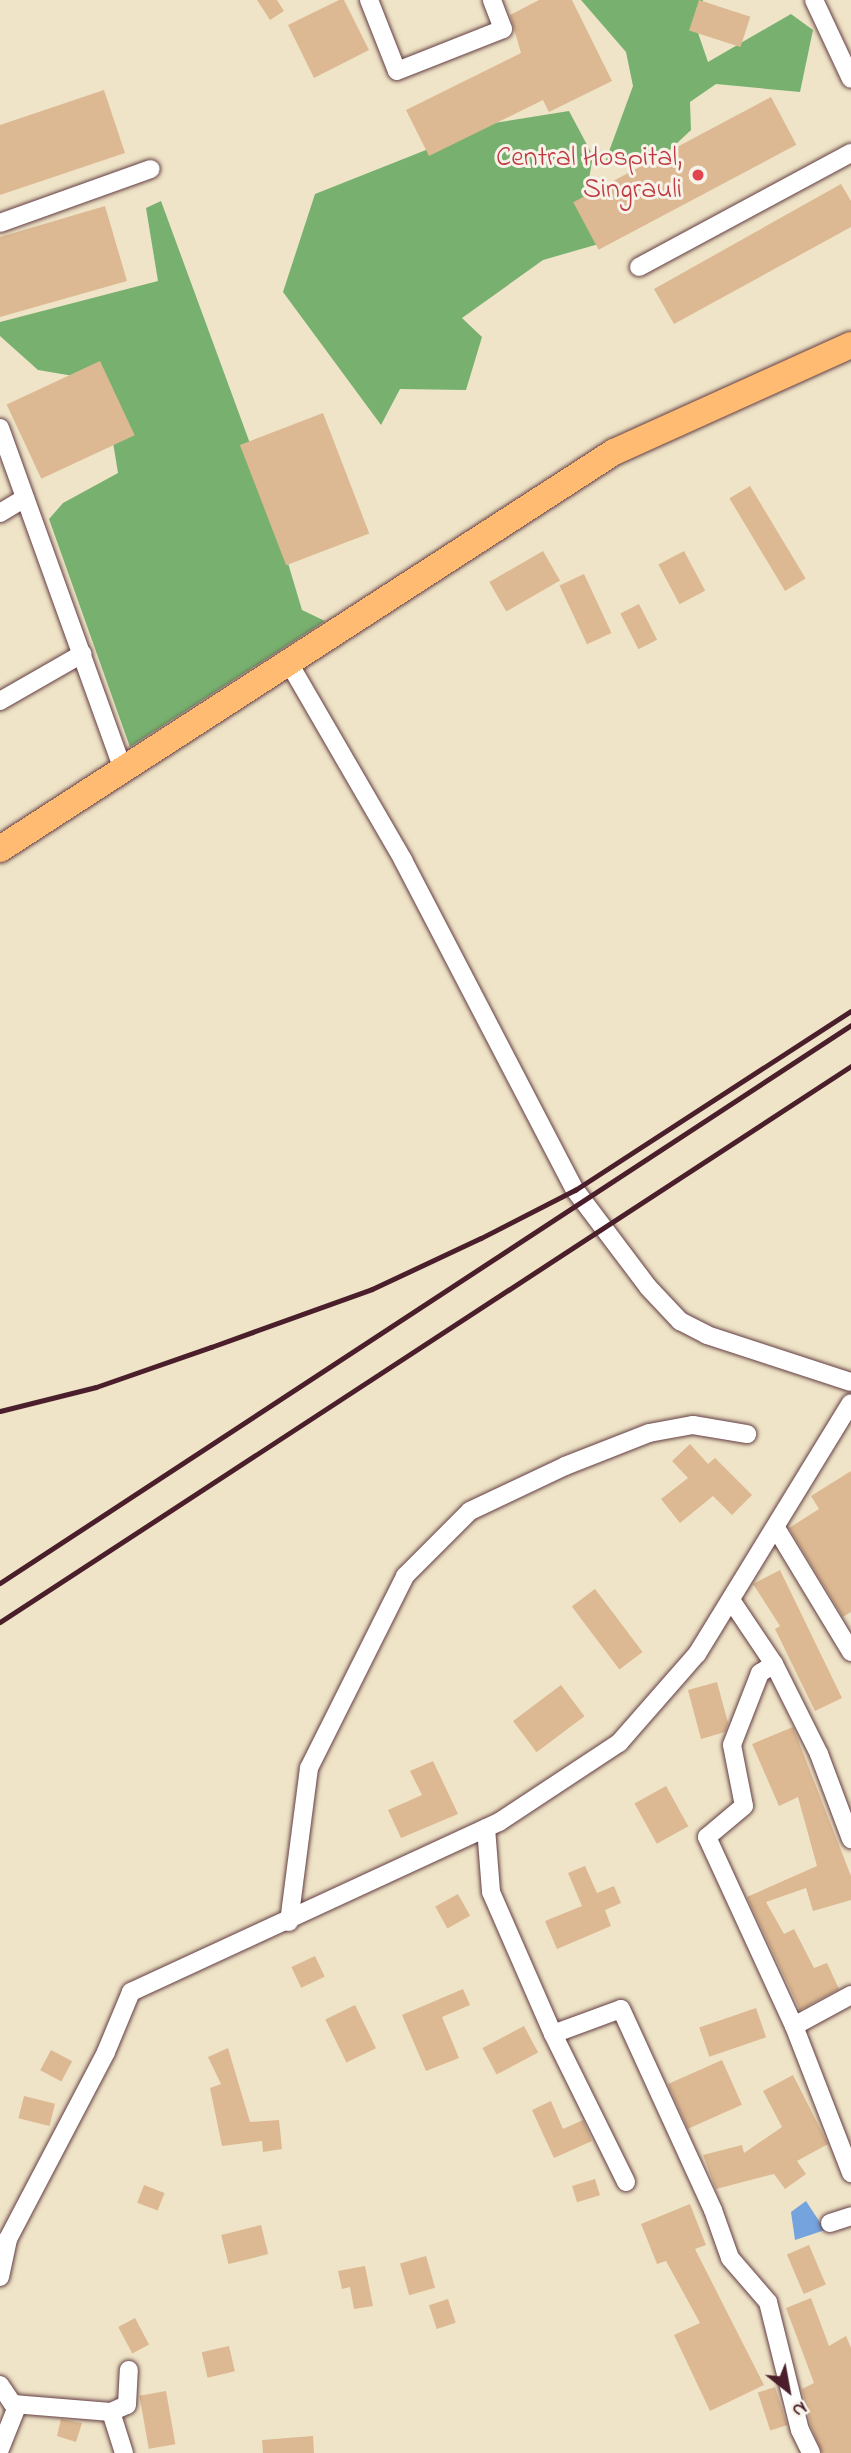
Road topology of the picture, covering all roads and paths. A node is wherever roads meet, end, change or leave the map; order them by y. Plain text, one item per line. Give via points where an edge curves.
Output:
1 (369, 0) edge
2 (492, 0) edge
3 (814, 0) edge
4 (851, 79) edge
5 (851, 153) edge
6 (151, 169) dead end
7 (0, 223) edge
8 (639, 267) dead end
9 (851, 345) edge
10 (0, 428) edge
11 (25, 498) junction
12 (0, 513) edge
13 (82, 654) junction
14 (289, 663) junction
15 (0, 701) edge
16 (123, 769) junction
17 (0, 849) edge
18 (851, 1382) edge
19 (851, 1403) edge
20 (747, 1434) dead end
21 (776, 1528) junction
22 (731, 1600) junction
23 (851, 1652) edge
24 (774, 1664) junction
25 (486, 1828) junction
26 (851, 1839) edge
27 (289, 1922) junction
28 (851, 1995) edge
29 (794, 2026) junction
30 (553, 2034) junction
31 (851, 2174) edge
32 (626, 2182) dead end
33 (851, 2216) edge
34 (831, 2223) dead end
35 (0, 2277) edge
36 (130, 2370) dead end
37 (1, 2382) edge
38 (18, 2404) junction
39 (111, 2412) junction
40 (0, 2449) edge
41 (124, 2453) edge
42 (811, 2453) edge

1 - 2 street via 397,71 503,29
3 - 4 street
5 - 8 street
6 - 7 street
9 - 14 main road via 614,452
10 - 11 street
11 - 12 street
11 - 13 street
13 - 15 street
13 - 16 street
14 - 16 main road
14 - 18 street via 403,860 575,1190 648,1287 680,1321 707,1335
16 - 17 main road
19 - 21 street
20 - 27 street via 693,1425 649,1433 565,1466 470,1511 405,1576 309,1768
21 - 22 street
21 - 23 street
22 - 24 street
22 - 25 street via 697,1654 619,1743
24 - 26 street via 820,1754
24 - 29 street via 760,1672 732,1745 744,1806 707,1837
25 - 27 street
25 - 30 street via 491,1892
27 - 35 street via 131,1992 106,2052 8,2239
28 - 29 street
29 - 31 street
30 - 32 street
30 - 42 street via 621,2009 713,2210 730,2258 768,2302 800,2430
33 - 34 street
36 - 39 street via 127,2405
37 - 38 street via 13,2404
38 - 39 street
38 - 40 street
39 - 41 street

